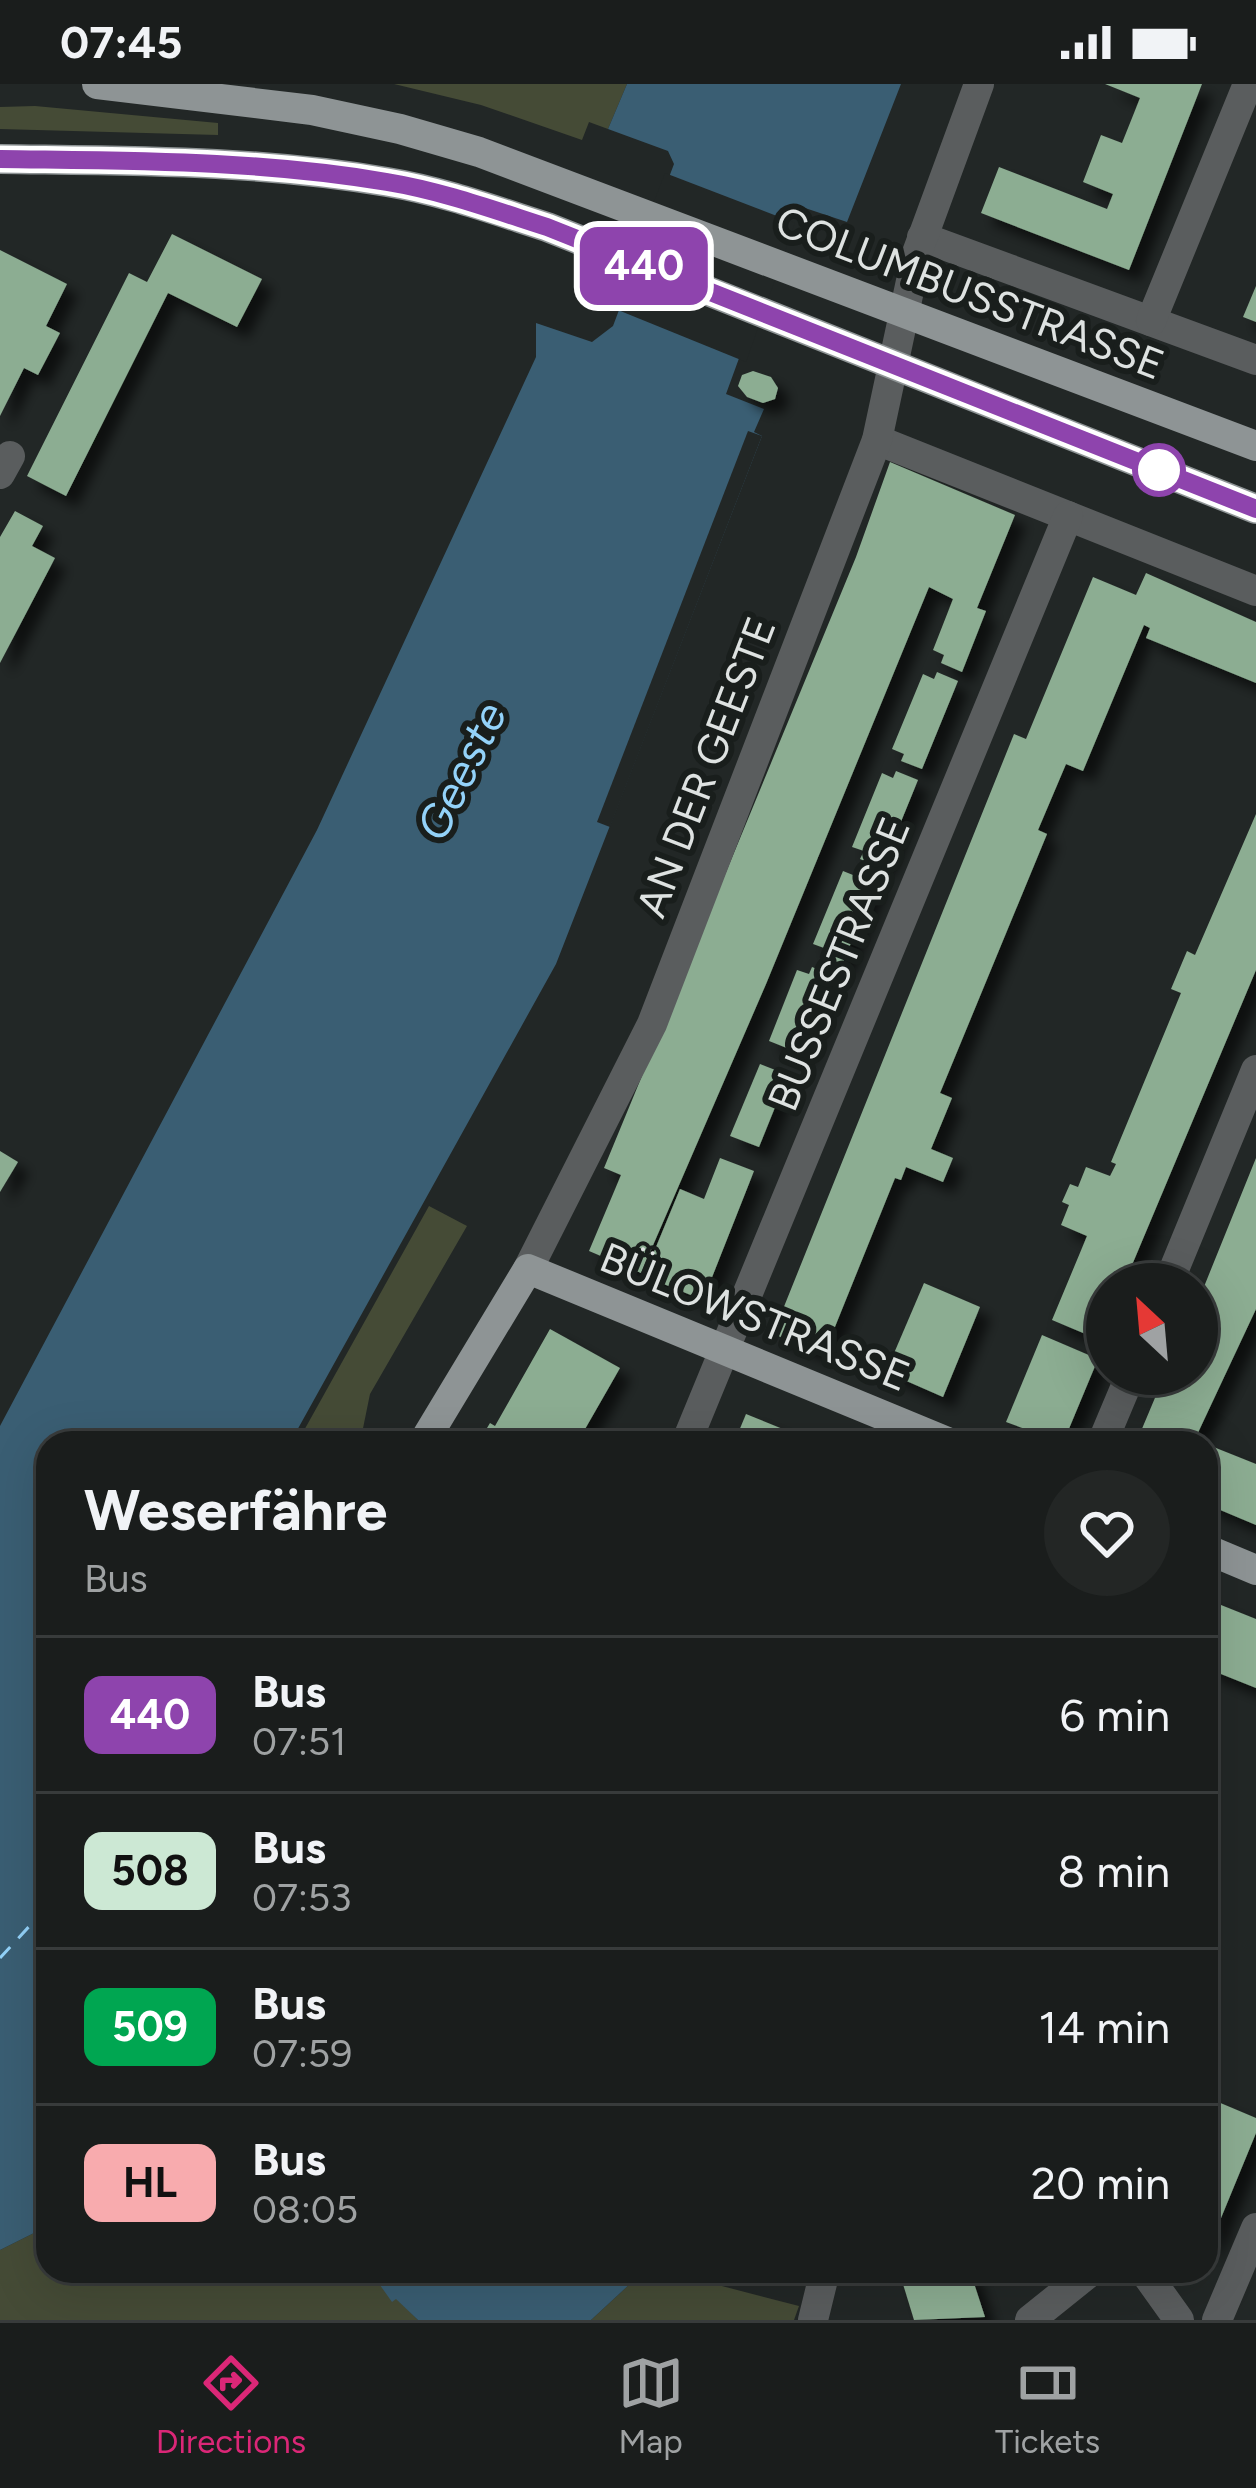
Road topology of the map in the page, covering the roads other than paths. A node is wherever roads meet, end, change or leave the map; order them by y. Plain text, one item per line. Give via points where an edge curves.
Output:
1 (97, 84) edge
2 (979, 84) edge
3 (1248, 84) edge
4 (0, 159) edge
5 (922, 237) junction
6 (1151, 321) junction
7 (1256, 360) edge
8 (877, 440) junction
9 (1256, 446) edge
10 (1256, 509) edge
11 (1068, 516) junction
12 (1256, 592) edge
13 (1256, 1070) edge
14 (1177, 1263) edge
15 (528, 1269) junction
16 (725, 1350) junction
17 (1121, 1395) edge
18 (429, 1431) edge
19 (691, 1431) edge
20 (921, 1431) edge
21 (1107, 1431) edge
22 (1218, 1554) edge
23 (1256, 1570) edge
24 (1256, 2228) edge
25 (822, 2283) edge
26 (1076, 2283) edge
27 (1153, 2283) edge
28 (813, 2320) edge
29 (1030, 2320) edge
30 (1179, 2320) edge
31 (1217, 2320) edge

1 - 9 main road, COLUMBUSSTRASSE via 400,129 565,182
2 - 5 street, AN DER GEESTE
3 - 6 street
4 - 10 main road via 227,164 408,186 547,227
5 - 6 street
5 - 8 street, AN DER GEESTE
6 - 7 street
8 - 11 street
8 - 15 street, AN DER GEESTE via 652,1024
11 - 12 street
11 - 16 street, BUSSESTRASSE
13 - 14 street
15 - 16 main road, BÜLOWSTRASSE
15 - 18 main road, AN DER GEESTE
16 - 19 street, BUSSESTRASSE
16 - 20 main road, BÜLOWSTRASSE
17 - 21 street
22 - 23 main road
24 - 31 street
25 - 28 street
26 - 29 street
27 - 30 street

